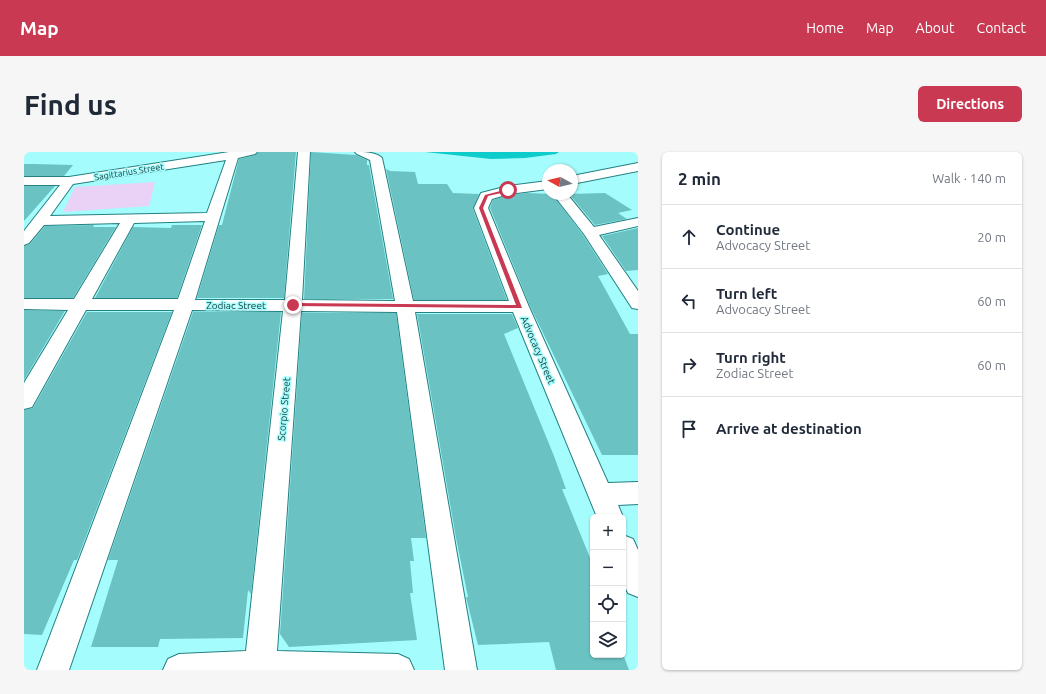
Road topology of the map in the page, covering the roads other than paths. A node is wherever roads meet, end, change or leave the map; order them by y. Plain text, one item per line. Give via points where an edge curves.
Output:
1 (304, 152) edge
2 (361, 152) edge
3 (242, 153) edge
4 (638, 167) edge
5 (578, 179) edge
6 (24, 181) edge
7 (69, 181) junction
8 (542, 186) edge
9 (565, 200) edge
10 (213, 217) junction
11 (129, 220) junction
12 (40, 221) junction
13 (638, 222) edge
14 (590, 232) junction
15 (24, 240) edge
16 (633, 289) edge
17 (24, 304) edge
18 (80, 304) junction
19 (638, 304) edge
20 (293, 305) junction
21 (185, 306) junction
22 (405, 306) junction
23 (520, 307) junction
24 (24, 401) edge
25 (638, 493) edge
26 (605, 506) edge
27 (624, 550) edge
28 (638, 583) edge
29 (260, 667) junction
30 (53, 670) edge
31 (179, 670) edge
32 (398, 670) edge
33 (461, 670) edge

1 - 20 street, Scorpio Street
2 - 22 street via 376,158
3 - 7 street, Sagittarius Street
3 - 10 street
4 - 5 street
6 - 7 street, Sagittarius Street
7 - 12 street
8 - 23 street, Advocacy Street via 486,196 481,208
9 - 14 street
10 - 11 street
10 - 21 street
11 - 12 street
11 - 18 street
12 - 15 street
13 - 14 street
14 - 16 street
16 - 19 street
17 - 18 street, Zodiac Street
18 - 21 street, Zodiac Street
18 - 24 street
20 - 21 street, Zodiac Street
20 - 22 street, Zodiac Street
20 - 29 street, Scorpio Street
21 - 30 street
22 - 23 street, Zodiac Street
22 - 33 street
23 - 26 street, Advocacy Street
25 - 26 street
27 - 28 street
29 - 31 street
29 - 32 street

